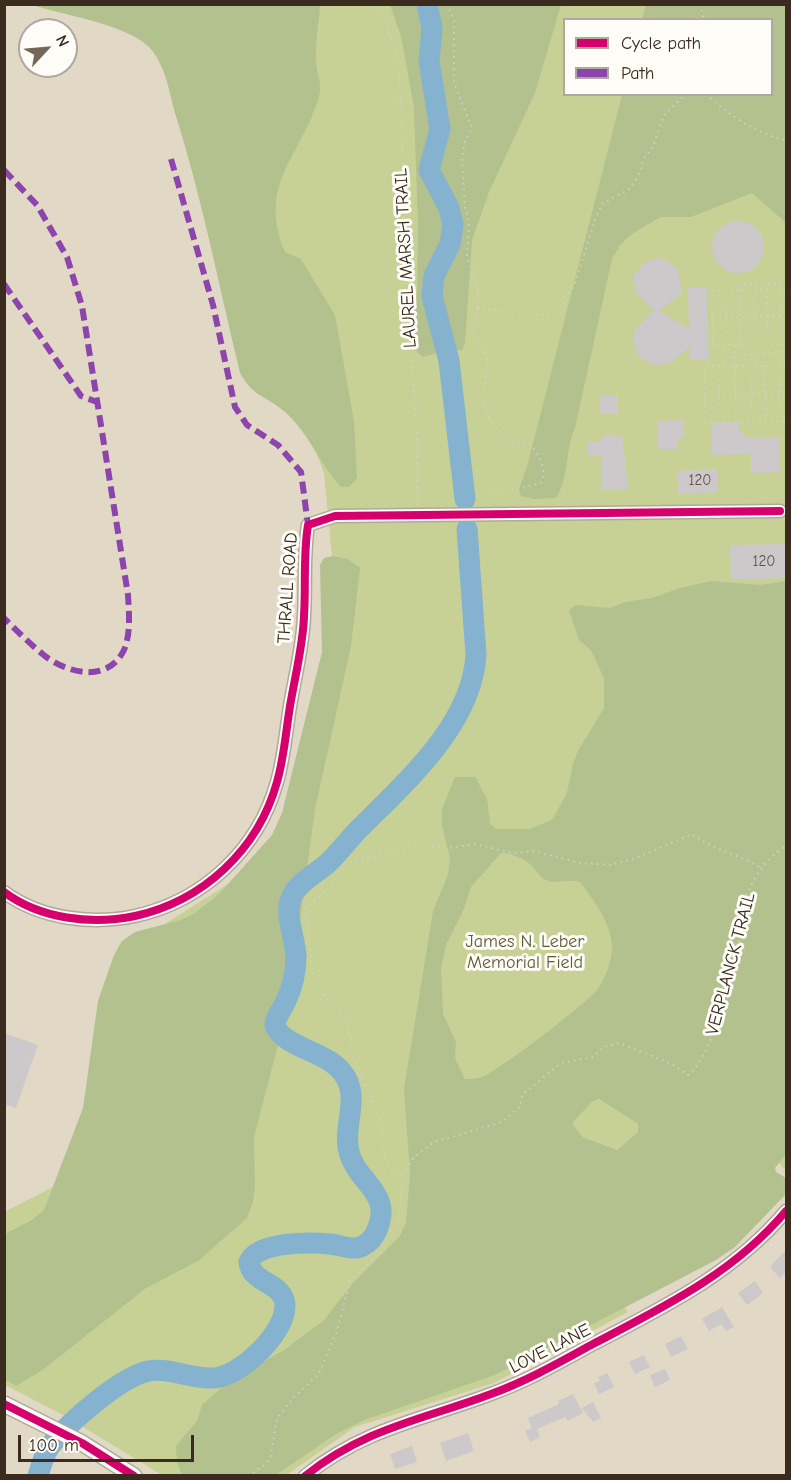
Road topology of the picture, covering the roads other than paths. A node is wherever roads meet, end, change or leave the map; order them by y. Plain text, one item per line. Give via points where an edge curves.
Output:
1 (780, 511) dead end
2 (4, 892) edge
3 (786, 1211) edge
4 (4, 1404) edge
5 (134, 1476) edge
6 (305, 1476) edge

1 - 2 street, THRALL ROAD via 335,516 308,525 303,552 304,617 278,781 255,835 200,890 170,905 119,919 47,915
3 - 6 street, LOVE LANE via 740,1259 676,1300 522,1382 358,1441
4 - 5 street via 81,1443

